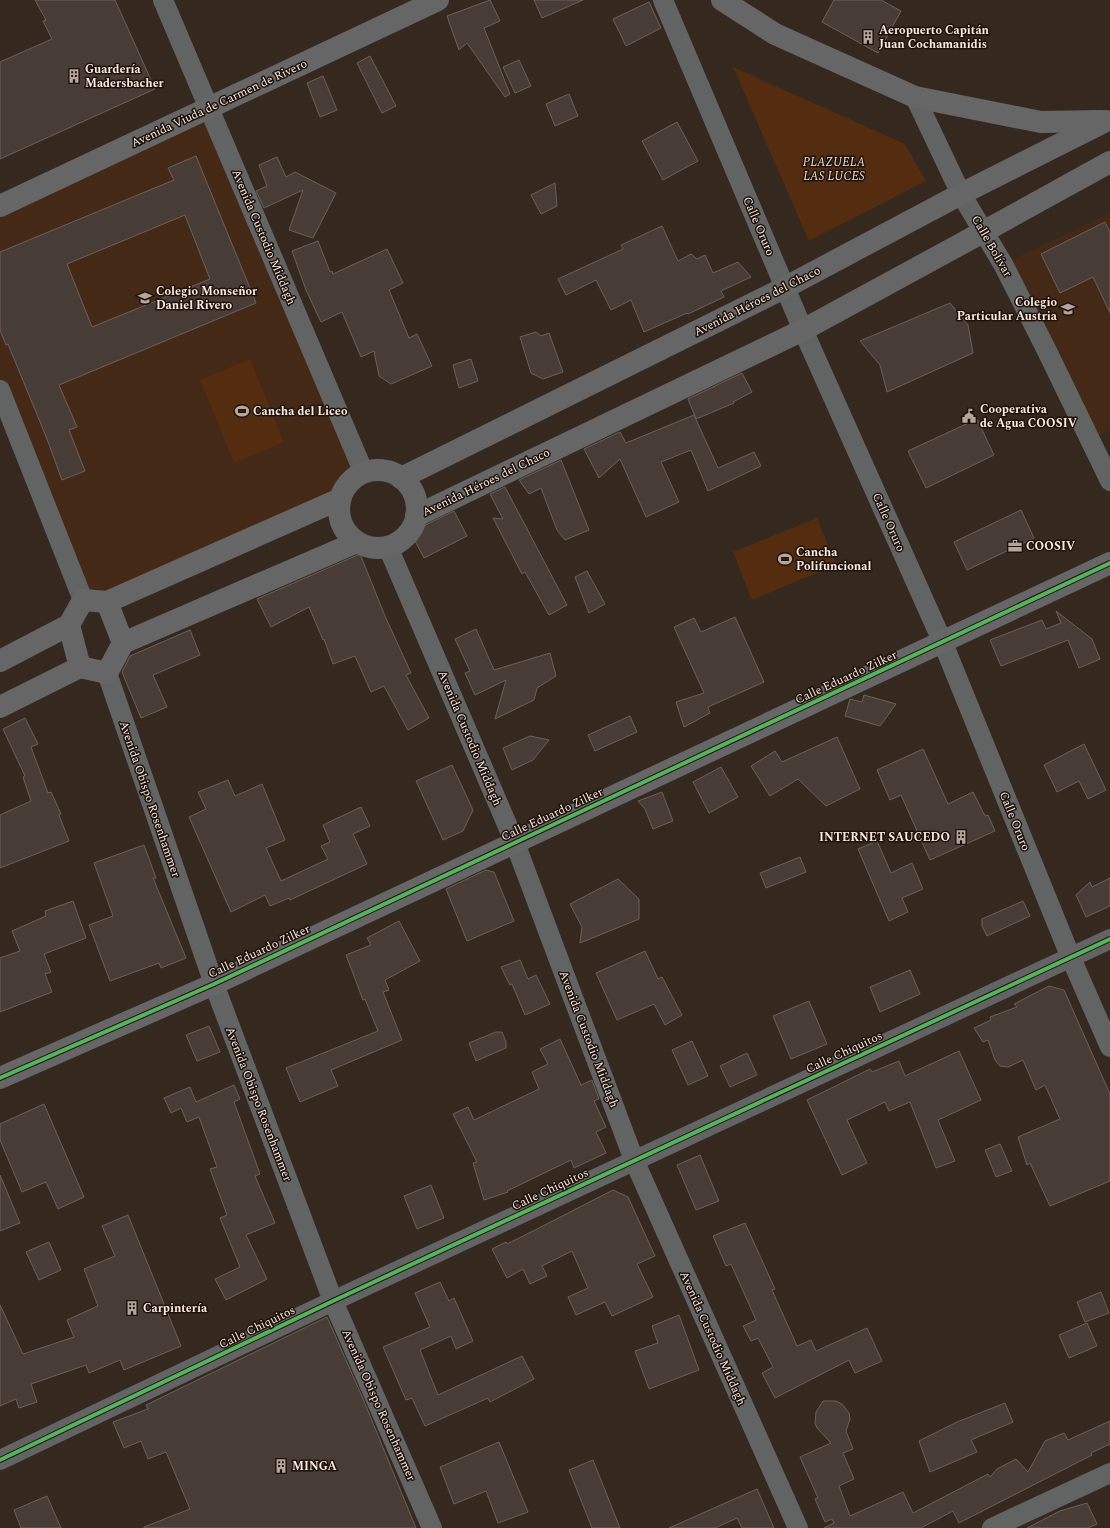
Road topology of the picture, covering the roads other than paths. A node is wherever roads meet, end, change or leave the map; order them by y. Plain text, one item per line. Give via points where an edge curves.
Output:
1 (163, 0) edge
2 (438, 0) edge
3 (663, 0) edge
4 (722, 0) edge
5 (915, 98) junction
6 (209, 108) junction
7 (1108, 121) edge
8 (1110, 162) edge
9 (961, 194) junction
10 (0, 206) edge
11 (983, 232) junction
12 (786, 287) junction
13 (803, 330) junction
14 (0, 390) edge
15 (364, 473) junction
16 (401, 478) junction
17 (1110, 481) edge
18 (340, 499) junction
19 (416, 516) junction
20 (357, 542) junction
21 (388, 547) junction
22 (1110, 563) edge
23 (83, 600) junction
24 (106, 602) junction
25 (70, 625) junction
26 (123, 643) junction
27 (943, 643) junction
28 (0, 661) edge
29 (80, 667) junction
30 (107, 673) junction
31 (0, 707) edge
32 (515, 843) junction
33 (1110, 939) edge
34 (1071, 958) junction
35 (214, 984) junction
36 (1110, 1047) edge
37 (0, 1078) edge
38 (634, 1160) junction
39 (333, 1301) junction
40 (0, 1460) edge
41 (1110, 1472) edge
42 (432, 1528) edge
43 (798, 1528) edge
44 (992, 1528) edge

1 - 6 street, Avenida Custodio Middagh
2 - 6 street, Avenida Viuda de Carmen de Rivero
3 - 12 street, Calle Oruro
4 - 5 street via 775,34
5 - 7 street via 1041,122
5 - 9 street, Calle Bolívar
6 - 10 street, Avenida Viuda de Carmen de Rivero
6 - 15 street, Avenida Custodio Middagh
7 - 9 street, Avenida Héroes del Chaco
8 - 11 street, Avenida Héroes del Chaco
9 - 11 street, Calle Bolívar
9 - 12 street, Avenida Héroes del Chaco
11 - 13 street, Avenida Héroes del Chaco
11 - 17 street, Calle Bolívar via 1003,264
12 - 13 street, Calle Oruro
12 - 16 street, Avenida Héroes del Chaco
13 - 19 street, Avenida Héroes del Chaco
13 - 27 street, Calle Oruro
14 - 23 street
15 - 16 street via 390,472
15 - 18 street via 354,479
16 - 19 street via 414,495
18 - 20 street via 342,523 348,534
18 - 24 street
19 - 21 street via 407,535
20 - 21 street via 367,547
20 - 26 street
21 - 32 street, Avenida Custodio Middagh
22 - 27 street, Calle Eduardo Zilker
23 - 24 street
23 - 25 street
24 - 26 street
25 - 28 street
25 - 29 street
26 - 30 street
27 - 32 street, Calle Eduardo Zilker
27 - 34 street, Calle Oruro
29 - 30 street
29 - 31 street
30 - 35 street, Avenida Obispo Rosenhammer
32 - 35 street, Calle Eduardo Zilker
32 - 38 street, Avenida Custodio Middagh
33 - 34 street, Calle Chiquitos
34 - 36 street, Calle Oruro
34 - 38 street, Calle Chiquitos
35 - 37 street, Calle Eduardo Zilker
35 - 39 street, Avenida Obispo Rosenhammer
38 - 39 street, Calle Chiquitos
38 - 43 street, Avenida Custodio Middagh
39 - 40 street, Calle Chiquitos
39 - 42 street, Avenida Obispo Rosenhammer
41 - 44 street

